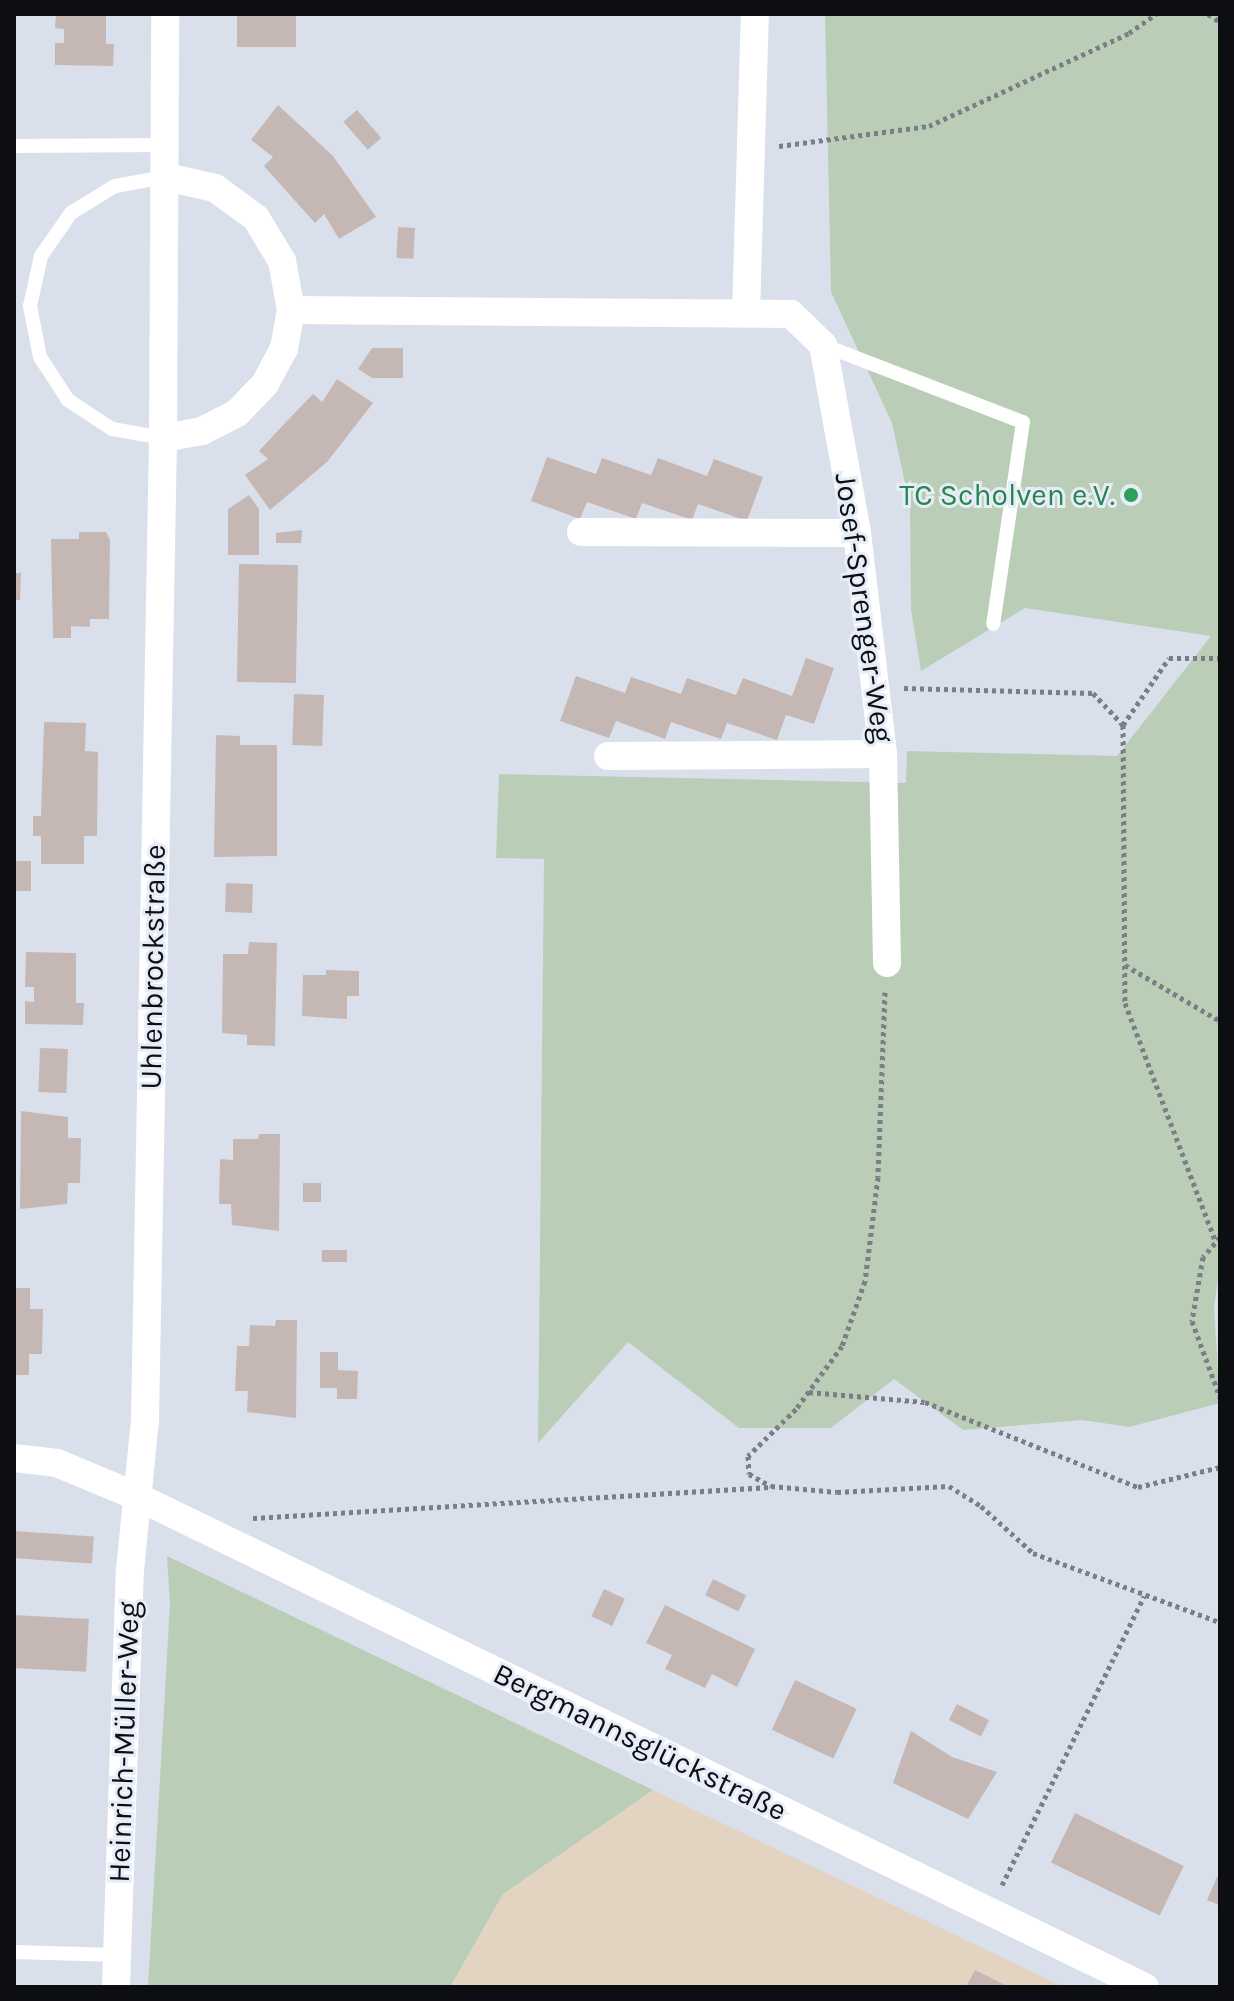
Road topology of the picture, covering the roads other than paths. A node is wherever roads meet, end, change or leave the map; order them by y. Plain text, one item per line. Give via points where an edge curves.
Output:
1 (165, 14) edge
2 (755, 14) edge
3 (162, 145) junction
4 (14, 146) edge
5 (166, 177) junction
6 (291, 310) junction
7 (746, 313) junction
8 (823, 345) junction
9 (163, 438) junction
10 (581, 532) dead end
11 (857, 533) junction
12 (993, 624) dead end
13 (883, 754) junction
14 (608, 756) dead end
15 (887, 963) road end
16 (14, 1458) edge
17 (136, 1496) junction
18 (14, 1952) edge
19 (117, 1955) junction
20 (116, 1987) edge
21 (1145, 1987) edge

1 - 3 street, Uhlenbrockstraße
2 - 7 street via 755,150
3 - 4 lane
3 - 5 street, Uhlenbrockstraße
5 - 6 street via 215,188 256,218 282,261
5 - 9 street, Uhlenbrockstraße
5 - 9 lane via 115,186 71,213 41,256 30,306 40,357 68,400 112,429
6 - 7 street
6 - 9 street via 284,349 265,384 247,403 202,431
7 - 8 street via 791,314
8 - 11 street, Josef-Sprenger-Weg
8 - 12 lane via 1023,422
9 - 17 street, Uhlenbrockstraße via 145,1421
10 - 11 street
11 - 13 street, Josef-Sprenger-Weg
13 - 14 street
13 - 15 street, Josef-Sprenger-Weg
16 - 17 street, Bergmannsglückstraße via 57,1463
17 - 19 street, Heinrich-Müller-Weg
17 - 21 street, Bergmannsglückstraße
18 - 19 lane
19 - 20 street, Heinrich-Müller-Weg

